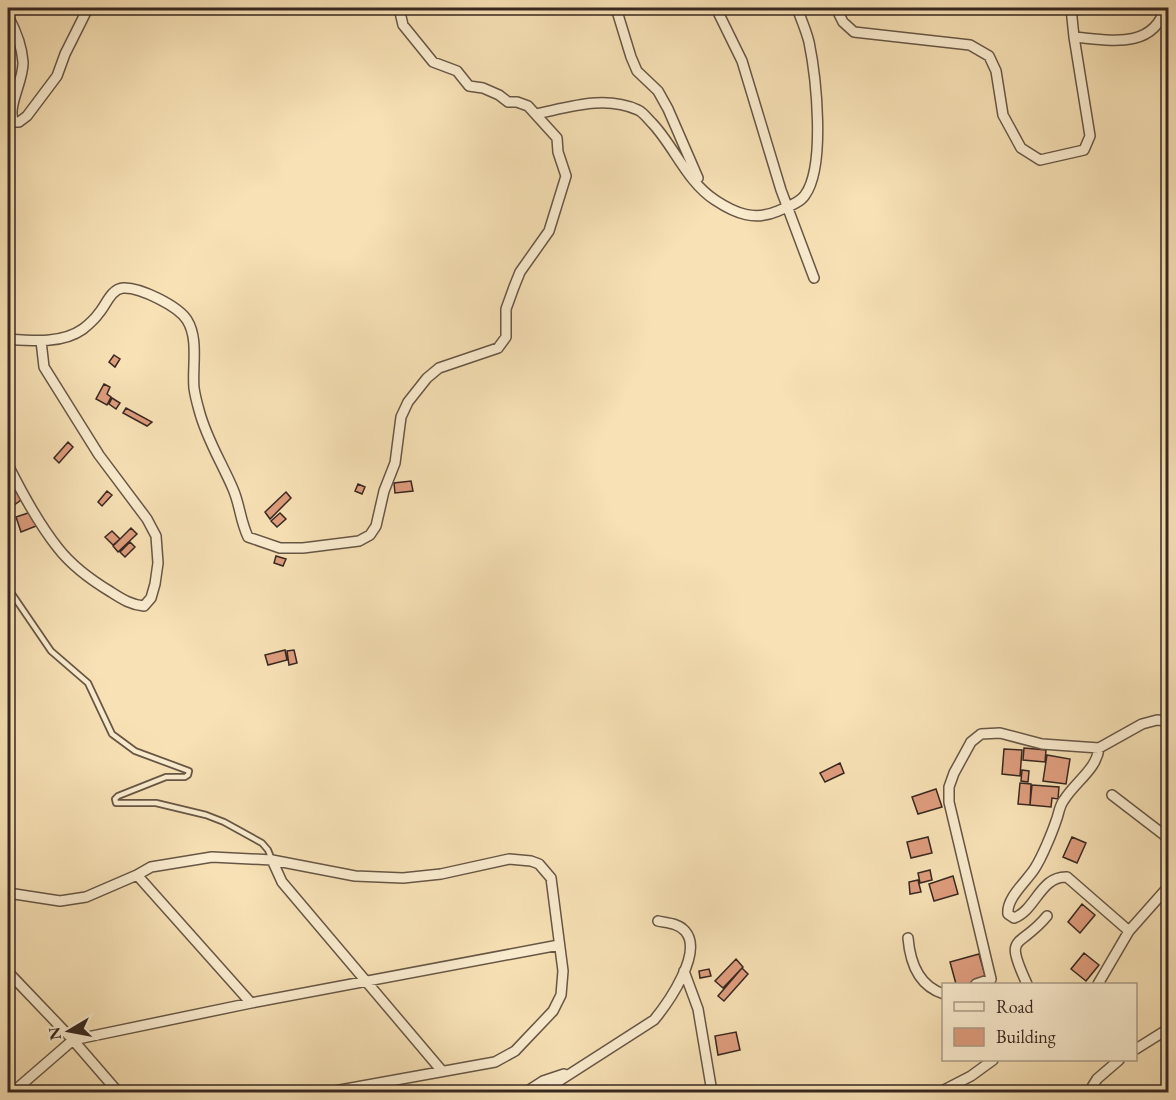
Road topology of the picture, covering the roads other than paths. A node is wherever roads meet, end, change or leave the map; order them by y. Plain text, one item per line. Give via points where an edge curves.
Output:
1 (88, 8) edge
2 (399, 8) edge
3 (616, 8) edge
4 (716, 8) edge
5 (797, 8) edge
6 (836, 8) edge
7 (1071, 8) edge
8 (1165, 8) edge
9 (8, 16) edge
10 (1074, 38) junction
11 (536, 114) junction
12 (704, 192) junction
13 (787, 207) junction
14 (814, 278) dead end
15 (8, 339) edge
16 (40, 341) junction
17 (8, 465) edge
18 (8, 588) edge
19 (1168, 721) edge
20 (1099, 747) junction
21 (1112, 795) dead end
22 (1168, 838) edge
23 (272, 861) junction
24 (137, 875) junction
25 (1168, 886) edge
26 (8, 893) edge
27 (1047, 916) dead end
28 (658, 921) dead end
29 (1129, 931) junction
30 (908, 938) dead end
31 (559, 945) junction
32 (684, 971) junction
33 (8, 972) edge
34 (367, 982) junction
35 (979, 983) edge
36 (1027, 983) edge
37 (1099, 983) edge
38 (942, 993) edge
39 (251, 1003) junction
40 (1168, 1029) edge
41 (73, 1040) junction
42 (1137, 1049) edge
43 (990, 1061) edge
44 (1117, 1061) edge
45 (442, 1071) junction
46 (574, 1071) junction
47 (13, 1092) edge
48 (118, 1092) edge
49 (328, 1092) edge
50 (526, 1092) edge
51 (545, 1092) edge
52 (712, 1092) edge
53 (940, 1092) edge
54 (1089, 1092) edge

1 - 9 street via 57,76 19,122 14,122 11,108 23,62
2 - 11 street via 403,25 433,62 457,71 469,86 528,106
3 - 12 street via 637,71 658,91 668,109
4 - 13 street via 742,61
5 - 13 street via 814,76 818,150 813,180 804,196
6 - 10 street via 854,32 970,45 989,56 996,71 1002,115 1021,148 1040,160 1084,150 1090,136
7 - 10 street
8 - 10 street via 1155,28 1136,38
11 - 12 street via 615,102 641,111 664,135
11 - 16 street via 556,138 566,176 549,231 514,287 506,309 506,337 498,348 439,368 408,402 401,417 395,463 376,526 359,541 280,548 249,537 200,413 194,388 192,335 187,320 174,308 142,291 122,288 114,292 82,330 65,338
12 - 13 street via 754,217
13 - 14 street
15 - 16 street
16 - 17 street via 45,367 156,536 155,584 144,606 134,606 97,584 69,561 57,548
18 - 23 lane via 51,651 90,687 112,734 135,751 189,771 185,777 166,777 118,796 116,803 156,803 206,815 262,843
19 - 20 street via 1142,724
20 - 29 street via 1093,767 1062,801 1036,866 1007,909 1014,918 1022,915 1052,880 1067,877
20 - 35 street via 1042,744 990,732 971,742 954,773 949,802 991,979
21 - 22 street
23 - 24 street via 212,857 152,867
23 - 31 street via 355,876 403,879 509,859 531,861 551,878
23 - 34 street via 282,882
24 - 26 street via 86,897 60,902
24 - 39 street
25 - 29 street
27 - 36 street via 1015,947 1015,958
28 - 32 street via 678,925 686,932 690,942
29 - 37 street
30 - 38 street via 914,971
31 - 34 street
31 - 45 street via 561,995 553,1011 515,1051 495,1062
32 - 46 street via 654,1020
32 - 52 street via 698,1009
33 - 41 street
34 - 39 street
34 - 45 street
39 - 41 street
40 - 42 street
41 - 47 street
41 - 48 street
43 - 53 street
44 - 54 street
45 - 49 street
46 - 50 street via 543,1081
46 - 51 street

